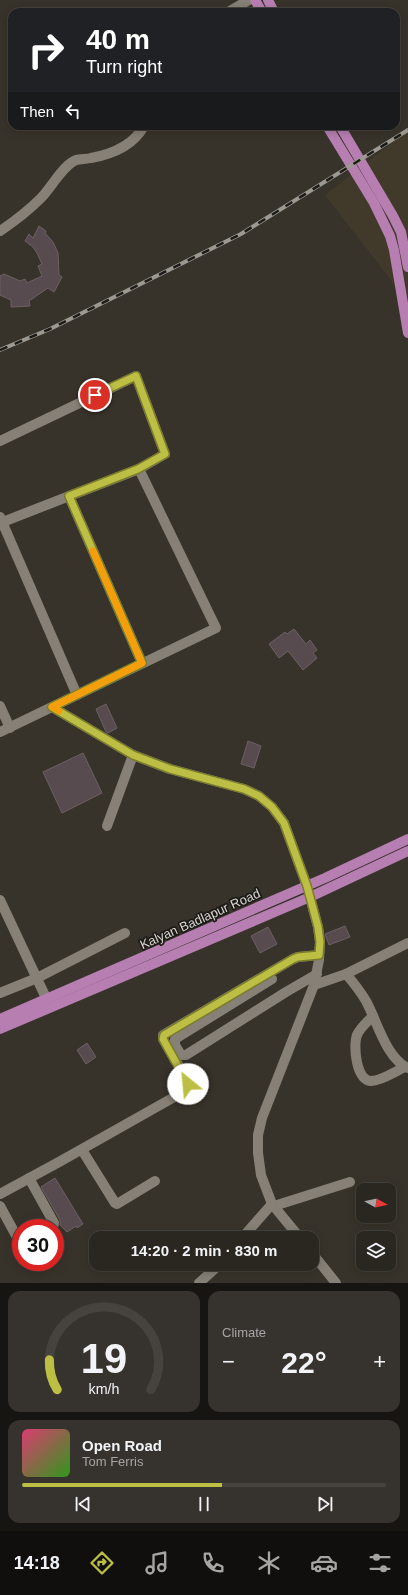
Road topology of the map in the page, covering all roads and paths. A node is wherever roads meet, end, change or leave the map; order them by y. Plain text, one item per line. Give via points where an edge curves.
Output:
1 (249, 0) edge
2 (235, 8) edge
3 (141, 130) edge
4 (329, 130) edge
5 (342, 130) edge
6 (0, 231) edge
7 (408, 266) edge
8 (408, 333) edge
9 (0, 441) edge
10 (138, 469) junction
11 (69, 496) junction
12 (1, 521) edge
13 (142, 663) junction
14 (77, 695) junction
15 (0, 706) edge
16 (52, 707) junction
17 (10, 728) junction
18 (0, 732) edge
19 (133, 755) junction
20 (107, 826) dead end
21 (408, 839) edge
22 (408, 851) edge
23 (307, 886) junction
24 (310, 897) junction
25 (0, 900) edge
26 (125, 933) dead end
27 (408, 943) edge
28 (319, 955) junction
29 (317, 974) junction
30 (346, 974) junction
31 (37, 978) junction
32 (274, 978) dead end
33 (314, 985) junction
34 (254, 991) junction
35 (0, 993) edge
36 (47, 1000) junction
37 (263, 1006) junction
38 (31, 1012) junction
39 (373, 1016) junction
40 (211, 1017) junction
41 (0, 1019) edge
42 (0, 1030) edge
43 (221, 1033) junction
44 (407, 1067) edge
45 (82, 1150) junction
46 (29, 1178) junction
47 (156, 1181) dead end
48 (350, 1182) dead end
49 (0, 1194) edge
50 (273, 1205) junction
51 (0, 1206) edge
52 (52, 1219) edge
53 (12, 1228) edge
54 (249, 1231) edge
55 (294, 1231) edge
56 (319, 1262) edge
57 (212, 1271) edge
58 (199, 1283) edge
59 (336, 1283) edge

1 - 2 street
3 - 6 street via 132,142 119,150 76,160 69,165 33,206
4 - 8 main road via 384,221 390,236
5 - 7 main road via 401,232
9 - 10 street via 136,376 165,454
10 - 11 street
10 - 13 street via 216,628
11 - 12 street
11 - 13 street
12 - 14 street
13 - 14 street
14 - 16 street
15 - 17 street
16 - 17 street
16 - 19 street
17 - 18 street
19 - 20 street
19 - 23 street via 170,769 244,789 259,796 272,807 284,823
21 - 23 main road, Kalyan Badlapur Road
22 - 24 main road, Kalyan Badlapur Road
23 - 24 street
23 - 36 main road, Kalyan Badlapur Road
24 - 28 street via 318,927
24 - 38 main road, Kalyan Badlapur Road
25 - 31 street
26 - 31 street
27 - 30 street
28 - 29 street
28 - 45 street via 293,959 164,1035 163,1039 188,1081 187,1089
29 - 33 street
29 - 37 street
30 - 33 street
30 - 39 street via 362,995
31 - 35 street
31 - 36 street
32 - 34 street
33 - 50 street via 262,1118 258,1135 261,1175
34 - 37 street
34 - 40 street
36 - 38 main road, Kalyan Badlapur Road
37 - 43 street
38 - 41 main road, Kalyan Badlapur Road
38 - 42 main road, Kalyan Badlapur Road
39 - 44 street via 387,1045 399,1062
39 - 44 street via 357,1036 355,1045 359,1071 366,1080 377,1080
40 - 43 street
40 - 43 street via 175,1039 175,1045 181,1055 186,1055
45 - 46 street
45 - 47 street via 114,1204
46 - 49 street
46 - 52 street
48 - 50 street
50 - 54 street
50 - 55 street
51 - 53 street
56 - 59 street
57 - 58 street

